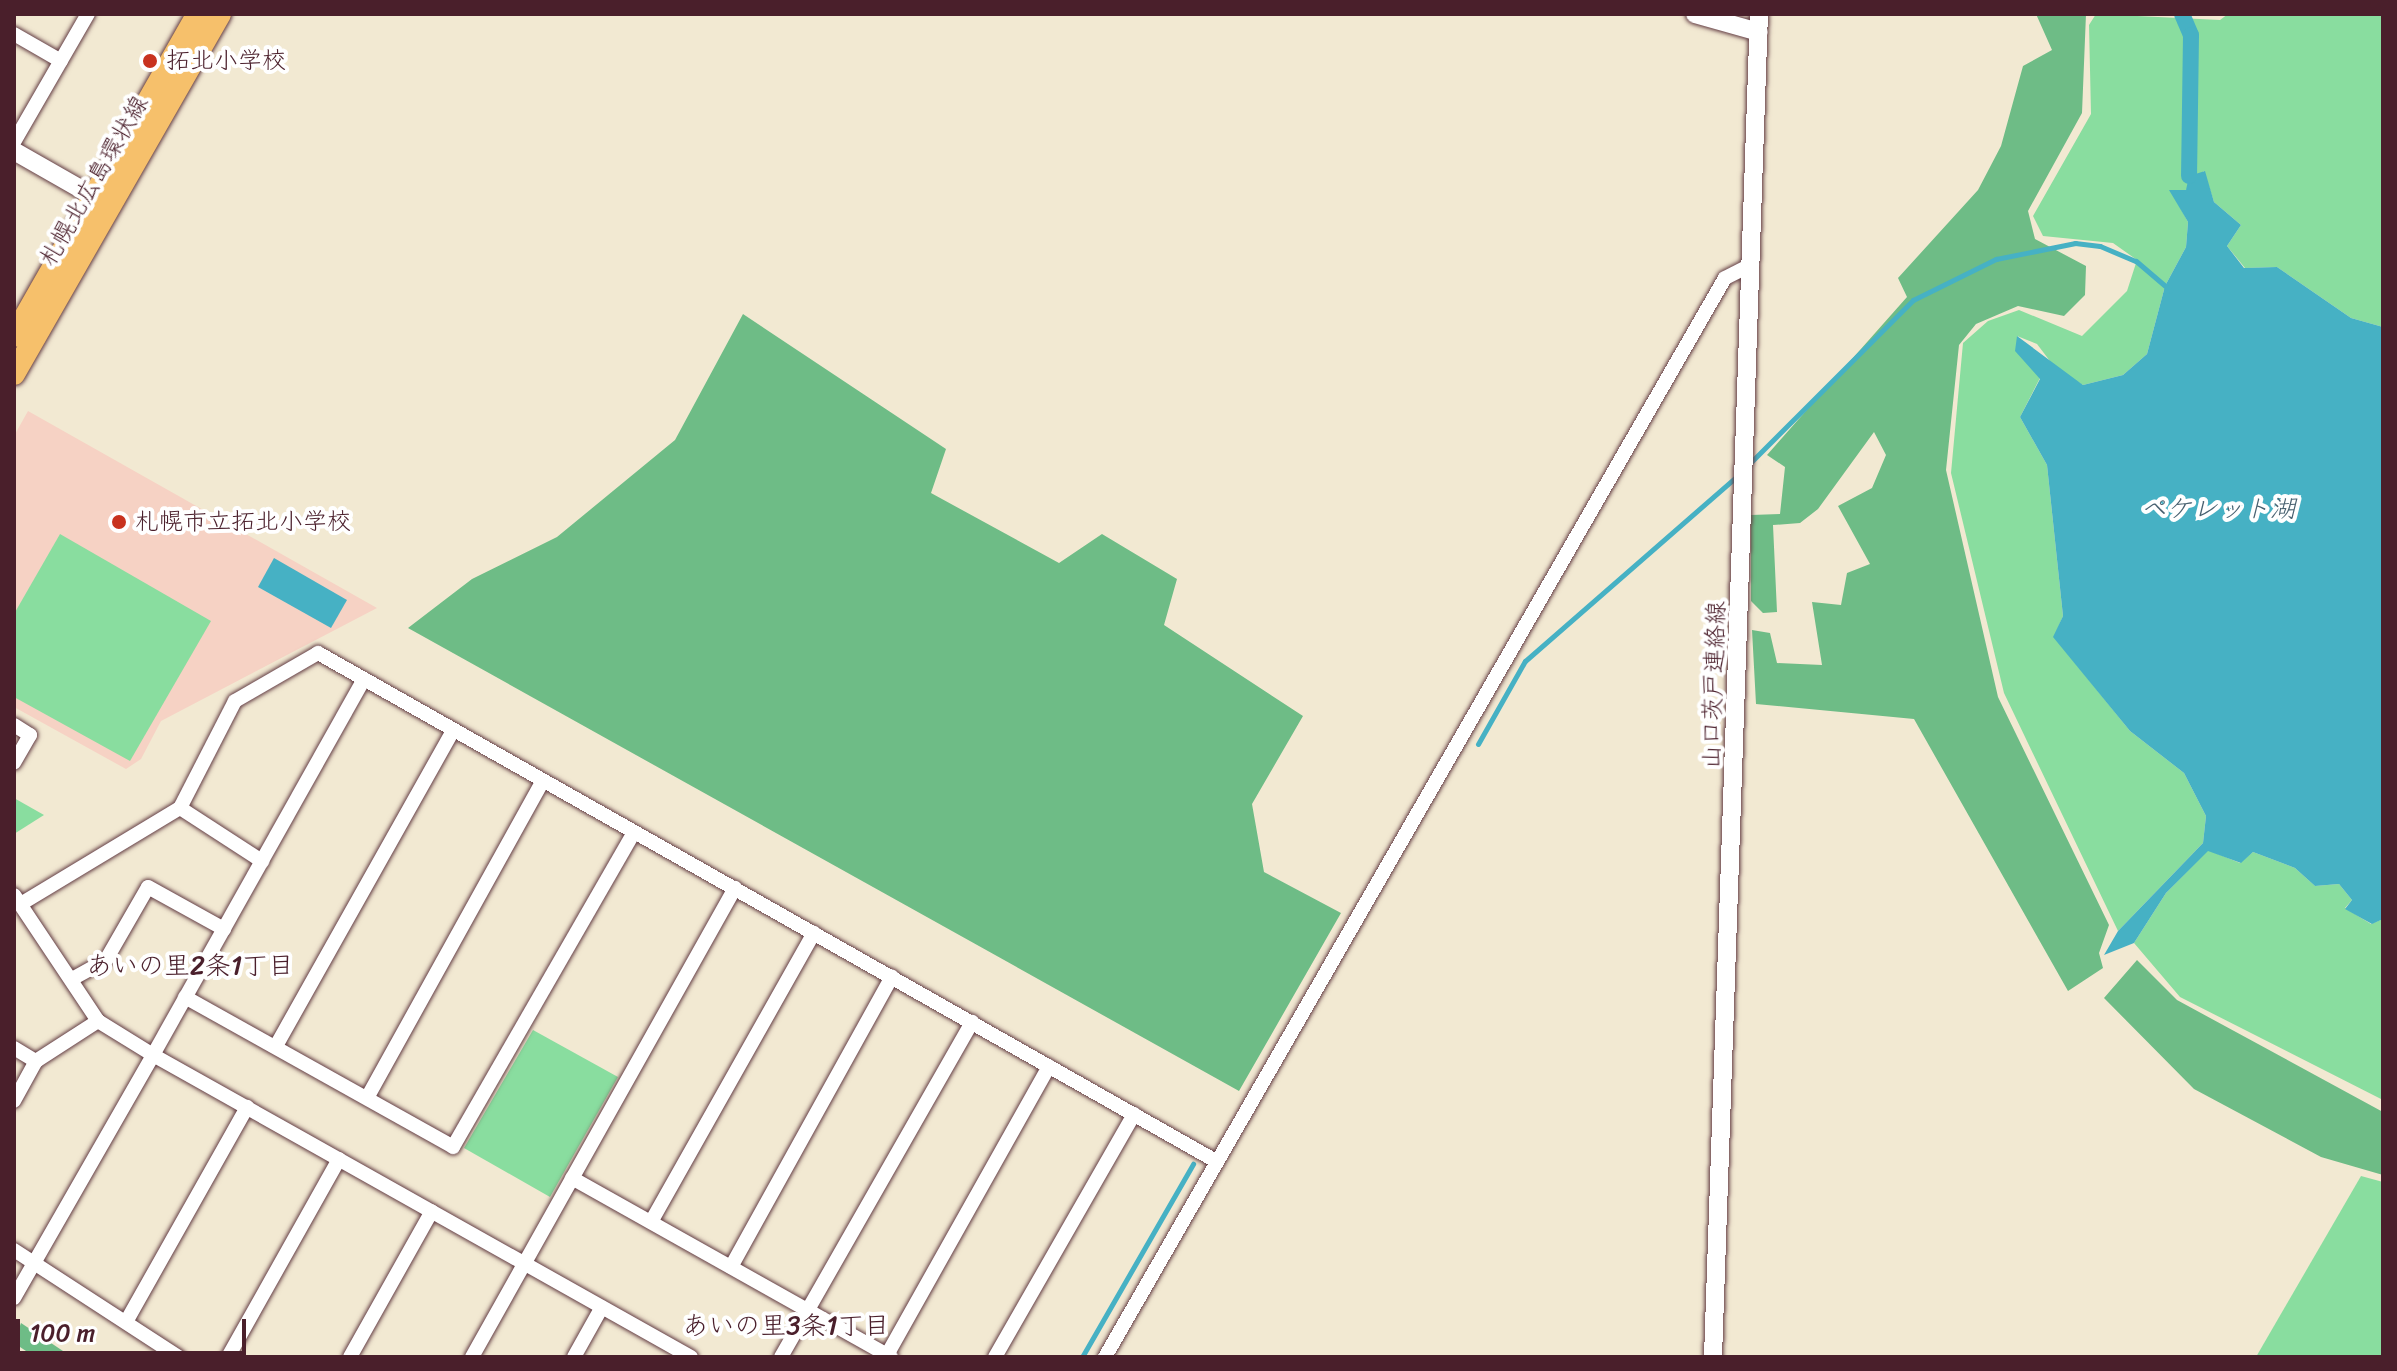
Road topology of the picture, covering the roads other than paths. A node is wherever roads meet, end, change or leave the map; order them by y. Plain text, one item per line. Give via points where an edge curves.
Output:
1 (88, 14) edge
2 (198, 14) edge
3 (220, 14) edge
4 (1695, 14) edge
5 (1759, 23) edge
6 (14, 34) edge
7 (61, 61) junction
8 (14, 142) edge
9 (14, 151) edge
10 (102, 201) junction
11 (1752, 264) junction
12 (14, 336) edge
13 (14, 374) edge
14 (364, 679) junction
15 (14, 725) edge
16 (453, 730) junction
17 (14, 763) edge
18 (543, 781) junction
19 (180, 808) junction
20 (634, 832) junction
21 (262, 861) junction
22 (735, 888) junction
23 (19, 898) edge
24 (224, 929) junction
25 (814, 933) junction
26 (892, 977) junction
27 (72, 979) junction
28 (185, 997) junction
29 (98, 1021) junction
30 (972, 1022) junction
31 (276, 1046) junction
32 (14, 1048) edge
33 (153, 1055) junction
34 (36, 1061) junction
35 (1049, 1066) junction
36 (367, 1098) junction
37 (14, 1101) edge
38 (247, 1107) junction
39 (1134, 1114) junction
40 (339, 1159) junction
41 (1216, 1161) junction
42 (572, 1178) junction
43 (432, 1211) junction
44 (651, 1222) junction
45 (14, 1250) edge
46 (34, 1263) junction
47 (524, 1263) junction
48 (731, 1267) junction
49 (14, 1298) edge
50 (602, 1307) junction
51 (807, 1310) junction
52 (126, 1322) junction
53 (683, 1355) edge
54 (889, 1356) edge
55 (179, 1357) edge
56 (228, 1357) edge
57 (350, 1357) edge
58 (472, 1357) edge
59 (574, 1357) edge
60 (781, 1357) edge
61 (995, 1357) edge
62 (1105, 1357) edge
63 (1713, 1357) edge

1 - 7 street
2 - 10 main road, 札幌北広島環状線
3 - 10 main road, 札幌北広島環状線
4 - 5 street
5 - 11 street, 山口茨戸連絡線
6 - 7 street
7 - 8 street
9 - 10 street
10 - 12 main road, 札幌北広島環状線
10 - 13 main road, 札幌北広島環状線
11 - 41 street via 1725,278
11 - 63 street, 山口茨戸連絡線
14 - 16 street
14 - 19 street via 318,653 235,701
14 - 21 street
15 - 17 street via 30,735
16 - 18 street
16 - 31 street
18 - 20 street
18 - 36 street
19 - 21 street
19 - 23 street
20 - 22 street
20 - 36 street via 453,1147
21 - 24 street
22 - 25 street
22 - 42 street
23 - 27 street
24 - 27 street via 148,887 106,960
24 - 28 street
25 - 26 street
25 - 44 street
26 - 30 street
26 - 48 street
27 - 29 street
28 - 31 street
28 - 33 street
29 - 33 street
29 - 34 street
30 - 35 street
30 - 51 street
31 - 36 street
32 - 34 street
33 - 38 street
33 - 46 street
34 - 37 street
35 - 39 street
35 - 54 street
38 - 40 street
38 - 52 street
39 - 41 street
39 - 61 street
40 - 43 street
40 - 56 street
41 - 62 street
42 - 44 street
42 - 47 street
43 - 47 street
43 - 57 street
44 - 48 street
45 - 46 street
46 - 49 street
46 - 52 street
47 - 50 street
47 - 58 street
48 - 51 street
50 - 53 street
50 - 59 street
51 - 54 street
51 - 60 street
52 - 55 street

